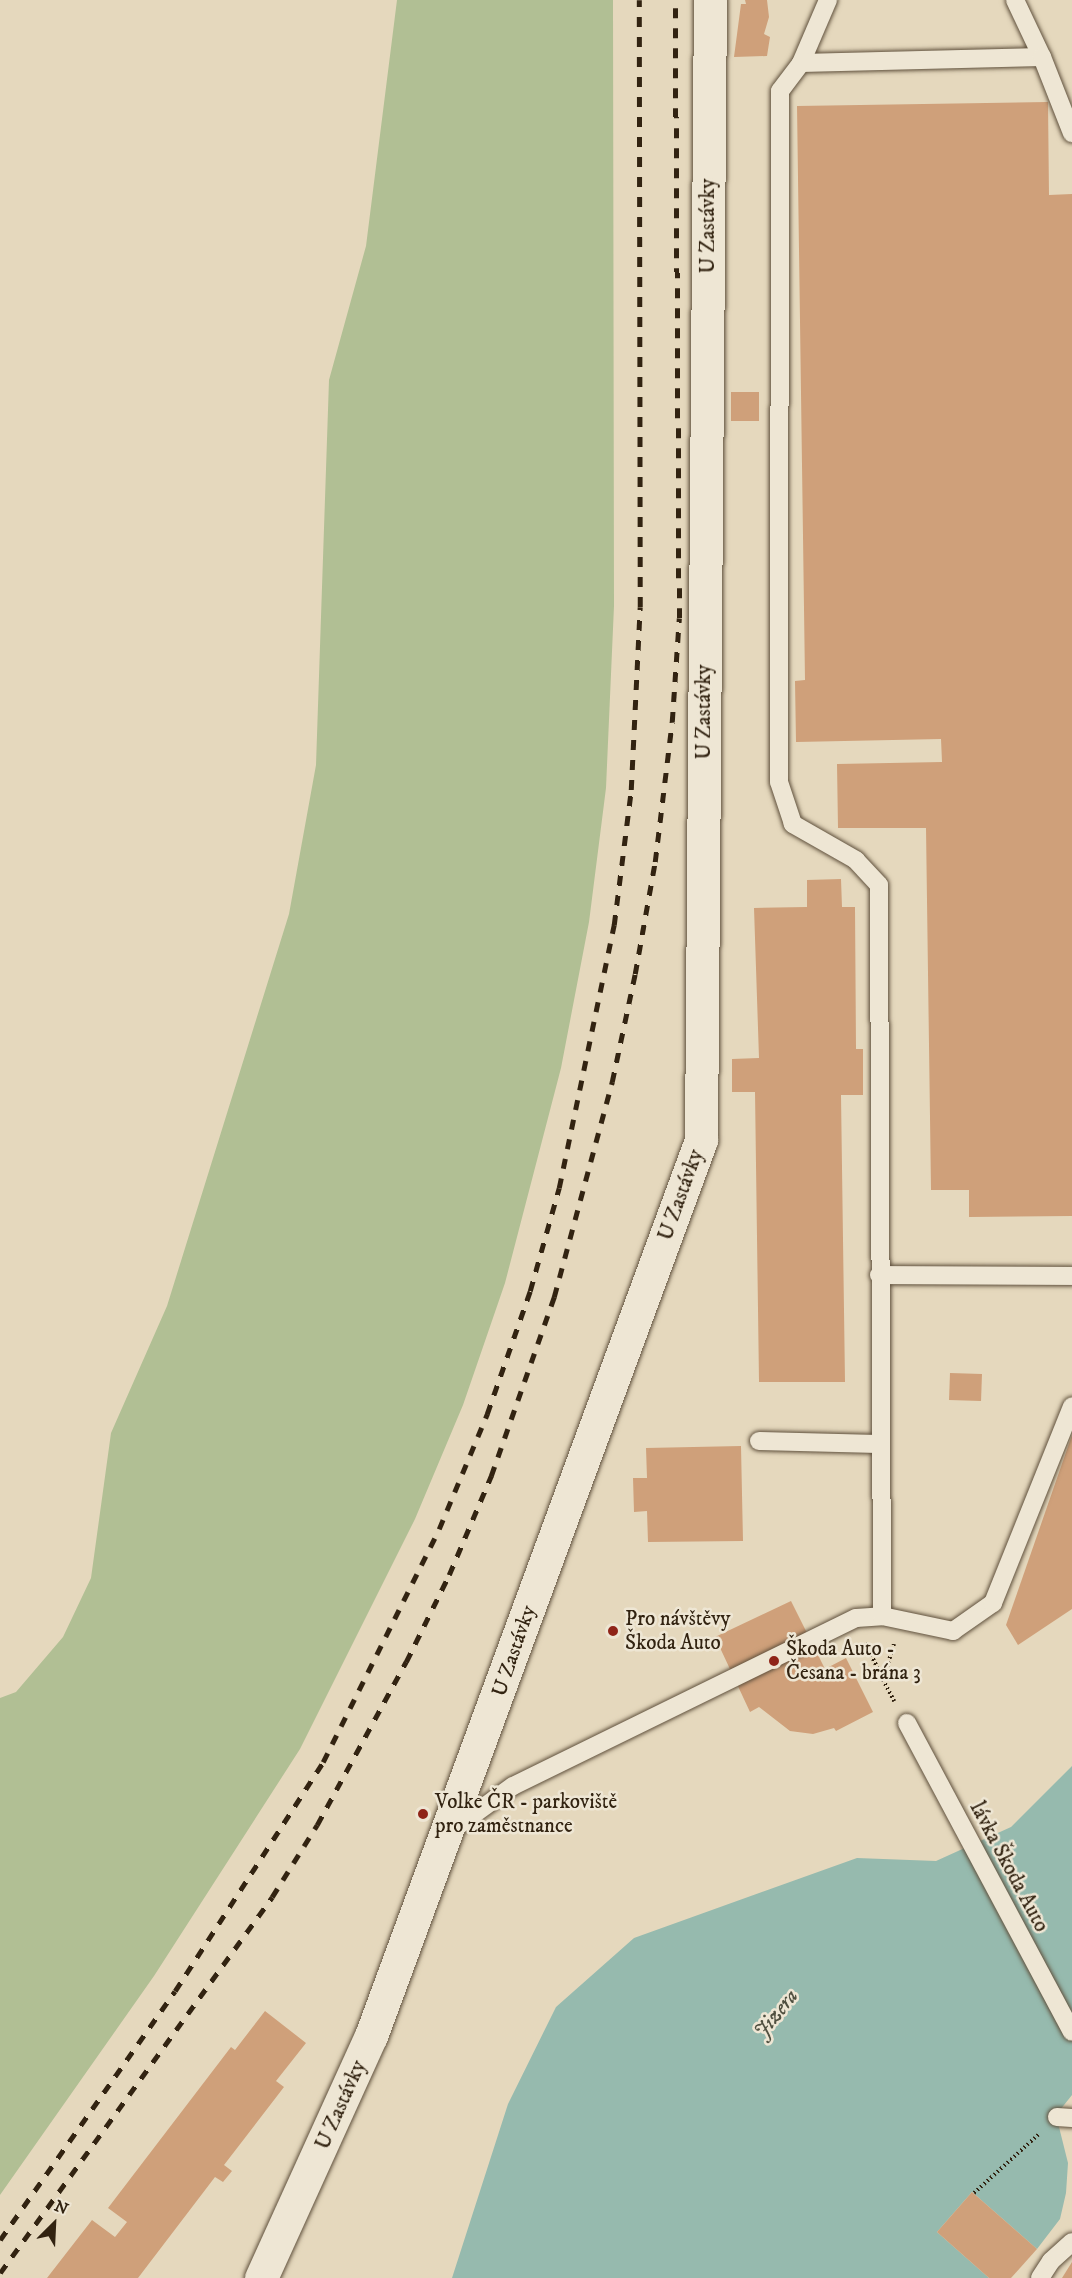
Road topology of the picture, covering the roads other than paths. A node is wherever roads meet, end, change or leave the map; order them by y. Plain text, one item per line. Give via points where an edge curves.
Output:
1 (710, 0) edge
2 (828, 0) edge
3 (1015, 0) edge
4 (1042, 57) junction
5 (801, 63) junction
6 (1072, 133) edge
7 (879, 1275) junction
8 (1072, 1276) edge
9 (1072, 1406) edge
10 (759, 1442) dead end
11 (879, 1444) junction
12 (882, 1616) junction
13 (907, 1723) road end
14 (445, 1836) junction
15 (1072, 2032) edge
16 (1072, 2242) edge
17 (261, 2278) edge
18 (1040, 2278) edge

1 - 14 street, U Zastávky via 701,1140
2 - 5 lane
3 - 4 lane
4 - 5 lane
4 - 6 lane
5 - 7 lane via 780,91 779,782 793,824 856,860 879,885
7 - 8 lane
7 - 11 lane
9 - 12 lane via 993,1603 953,1631
10 - 11 lane
11 - 12 lane
12 - 14 lane via 856,1618 513,1786
13 - 15 lane, lávka Škoda Auto
14 - 17 street, U Zastávky via 340,2110
16 - 18 lane via 1051,2261

